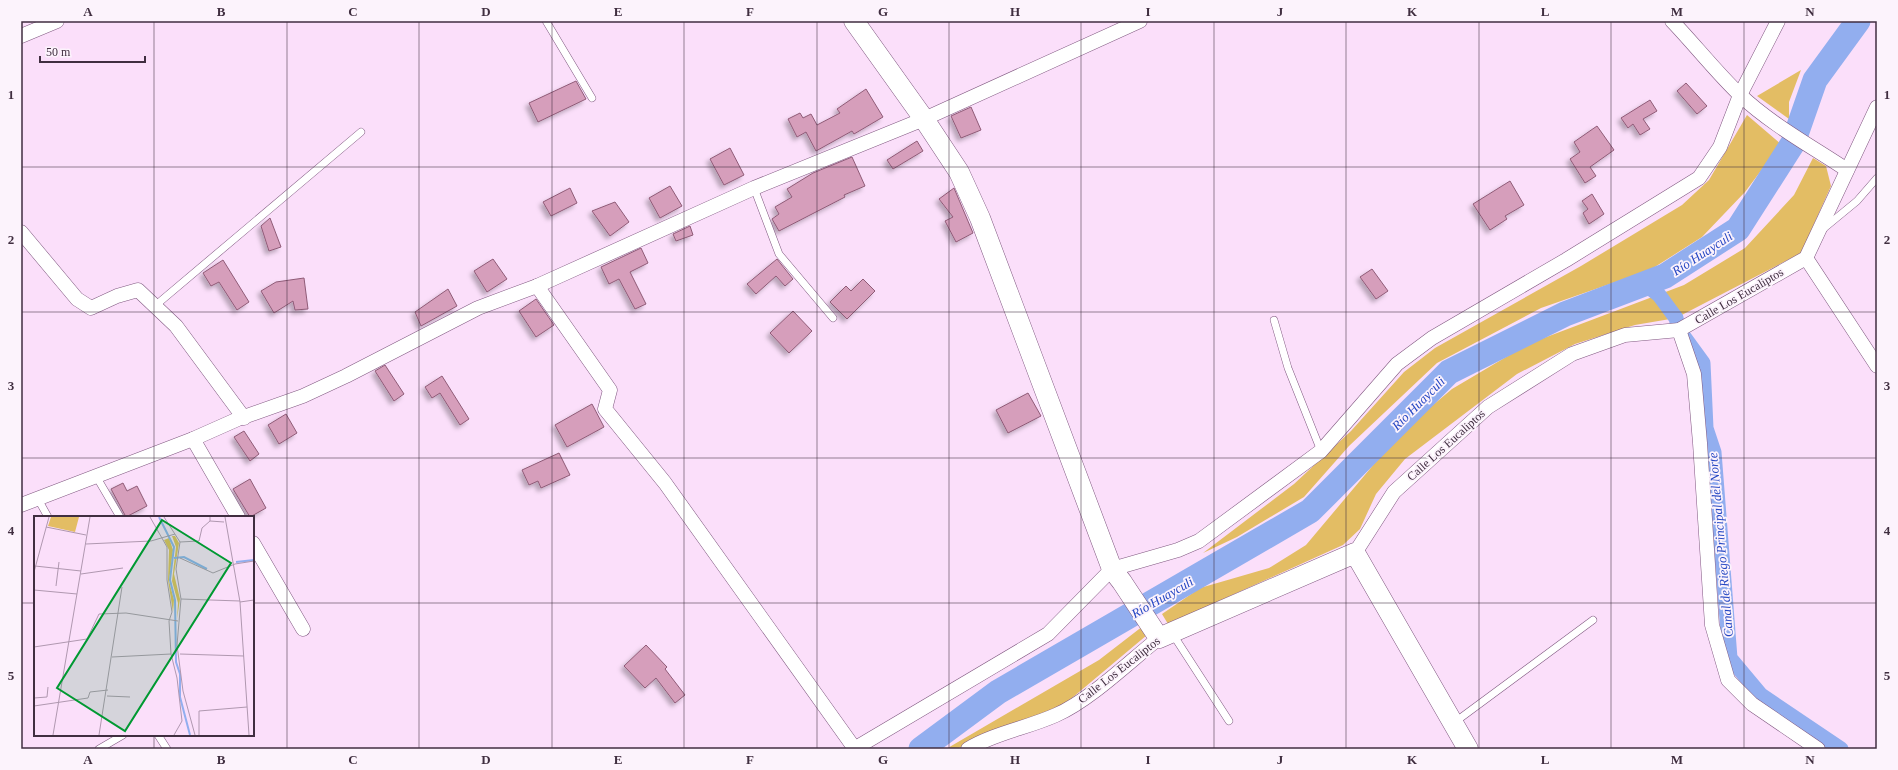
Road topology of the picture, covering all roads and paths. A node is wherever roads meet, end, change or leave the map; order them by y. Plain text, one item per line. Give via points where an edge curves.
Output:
1 (57, 21) edge
2 (546, 21) edge
3 (854, 21) edge
4 (1140, 21) edge
5 (1672, 21) edge
6 (1778, 21) edge
7 (21, 36) edge
8 (1740, 95) junction
9 (592, 98) dead end
10 (1877, 107) edge
11 (924, 119) junction
12 (361, 132) dead end
13 (1847, 170) junction
14 (1877, 178) edge
15 (754, 188) junction
16 (21, 232) edge
17 (1817, 235) junction
18 (1806, 258) junction
19 (537, 286) junction
20 (156, 305) junction
21 (833, 318) dead end
22 (1274, 320) dead end
23 (1679, 330) junction
24 (1877, 366) edge
25 (244, 418) junction
26 (193, 439) junction
27 (1321, 451) junction
28 (96, 476) junction
29 (38, 499) junction
30 (21, 505) edge
31 (47, 516) edge
32 (119, 516) edge
33 (237, 516) edge
34 (254, 545) edge
35 (1355, 553) junction
36 (1117, 575) junction
37 (1593, 620) dead end
38 (302, 629) dead end
39 (1160, 632) junction
40 (1229, 721) dead end
41 (1453, 724) junction
42 (121, 736) edge
43 (159, 736) edge
44 (99, 749) edge
45 (167, 749) edge
46 (854, 749) edge
47 (968, 749) edge
48 (1468, 749) edge
49 (1818, 749) edge

1 - 7 street
2 - 9 lane
3 - 11 street
4 - 11 street
5 - 8 street
6 - 8 street
8 - 13 street via 1780,126
8 - 27 street via 1720,147 1699,178 1432,338 1397,364
10 - 13 street
11 - 15 street
11 - 36 street via 959,172 980,218
12 - 20 lane
13 - 17 street
14 - 17 lane via 1857,201
15 - 19 street
15 - 21 lane via 779,254
16 - 20 street via 77,299 92,308 117,296 138,290
17 - 18 street
18 - 23 street, Calle Los Eucaliptos
18 - 24 street
19 - 25 street via 478,308 303,396
19 - 46 street via 610,390 605,409 666,483
20 - 25 street via 176,326
22 - 27 lane via 1288,368
23 - 35 street, Calle Los Eucaliptos via 1626,335 1572,354 1488,407 1394,492
23 - 49 street via 1694,374 1712,625 1728,680 1752,704
25 - 26 street
26 - 28 street
26 - 33 street
27 - 36 street via 1199,542
28 - 29 street
28 - 32 lane
29 - 30 street
29 - 31 lane
34 - 38 street
35 - 39 street, Calle Los Eucaliptos
35 - 41 street
36 - 39 street
36 - 46 street via 1048,634
37 - 41 lane
39 - 40 lane
39 - 47 street, Calle Los Eucaliptos via 1070,708 981,741
41 - 48 street
42 - 44 lane
43 - 45 lane

